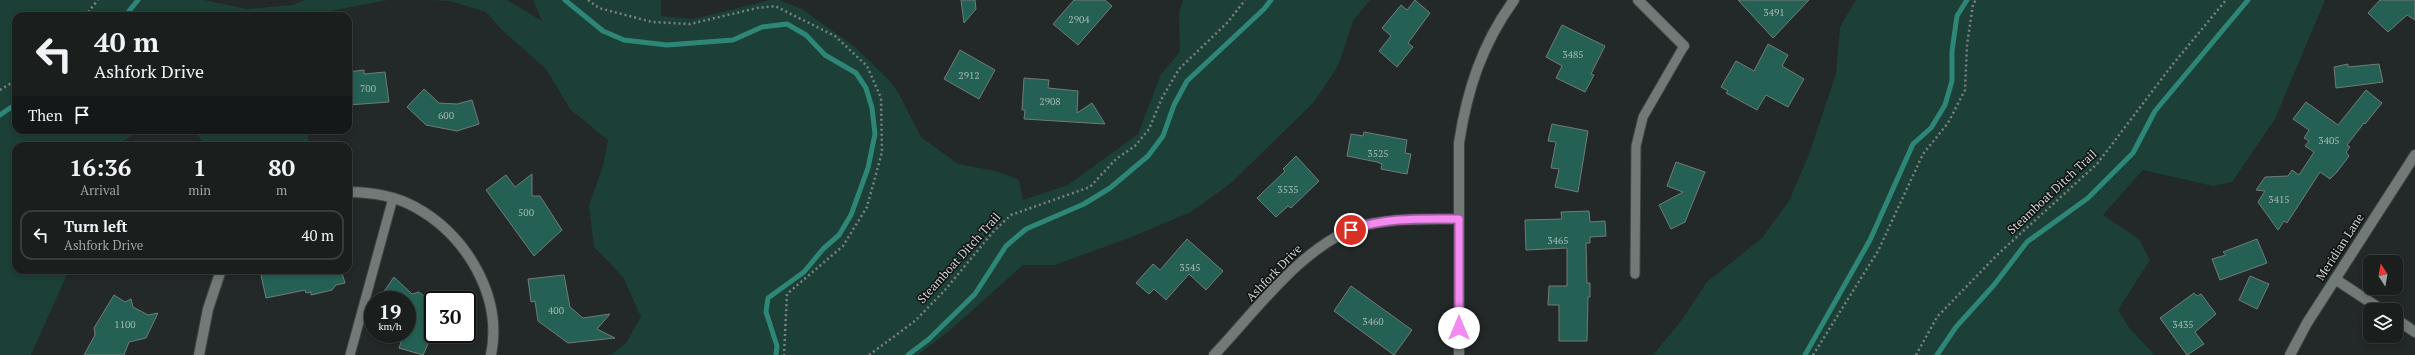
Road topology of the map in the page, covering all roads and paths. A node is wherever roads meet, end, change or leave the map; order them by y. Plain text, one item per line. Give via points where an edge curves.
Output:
1 (98, 0) edge
2 (588, 0) edge
3 (1245, 0) edge
4 (1514, 0) edge
5 (1638, 0) edge
6 (1976, 0) edge
7 (2226, 0) edge
8 (88, 12) edge
9 (1684, 46) joint
10 (12, 82) edge
11 (0, 90) edge
12 (2415, 155) edge
13 (352, 192) edge
14 (393, 198) junction
15 (1459, 219) junction
16 (220, 274) edge
17 (1635, 274) dead end
18 (2335, 279) junction
19 (2371, 303) edge
20 (2403, 324) edge
21 (2415, 332) edge
22 (199, 355) edge
23 (350, 355) edge
24 (491, 355) edge
25 (784, 355) edge
26 (869, 355) edge
27 (1214, 355) edge
28 (1459, 355) edge
29 (1813, 355) edge
30 (1916, 355) edge
31 (2290, 355) edge

1 - 8 path
2 - 25 path via 599,8 652,22 690,24 775,6 835,36 867,66 881,98 882,152 866,207 843,246 787,294
3 - 26 path, Steamboat Ditch Trail via 1228,22 1179,69 1162,98 1149,129 1134,146 1116,159 1090,187 1011,215 915,321
4 - 15 street via 1484,48 1464,109 1459,143
5 - 9 street
6 - 29 path via 1973,4 1967,45 1965,90 1948,124 1923,154 1878,251
7 - 30 path, Steamboat Ditch Trail via 2173,64 2098,164 1997,255 1938,317
9 - 17 lane via 1643,117 1639,129 1636,146
10 - 11 path
12 - 18 street, Meridian Lane
13 - 14 street via 367,192
14 - 23 lane
14 - 24 street via 415,207 438,222 456,238 471,258 482,280 489,304 492,328
15 - 27 street, Ashfork Drive via 1391,220 1339,235 1301,261
15 - 28 street
16 - 22 street via 208,309
18 - 19 street
18 - 31 street, Meridian Lane
20 - 21 street

